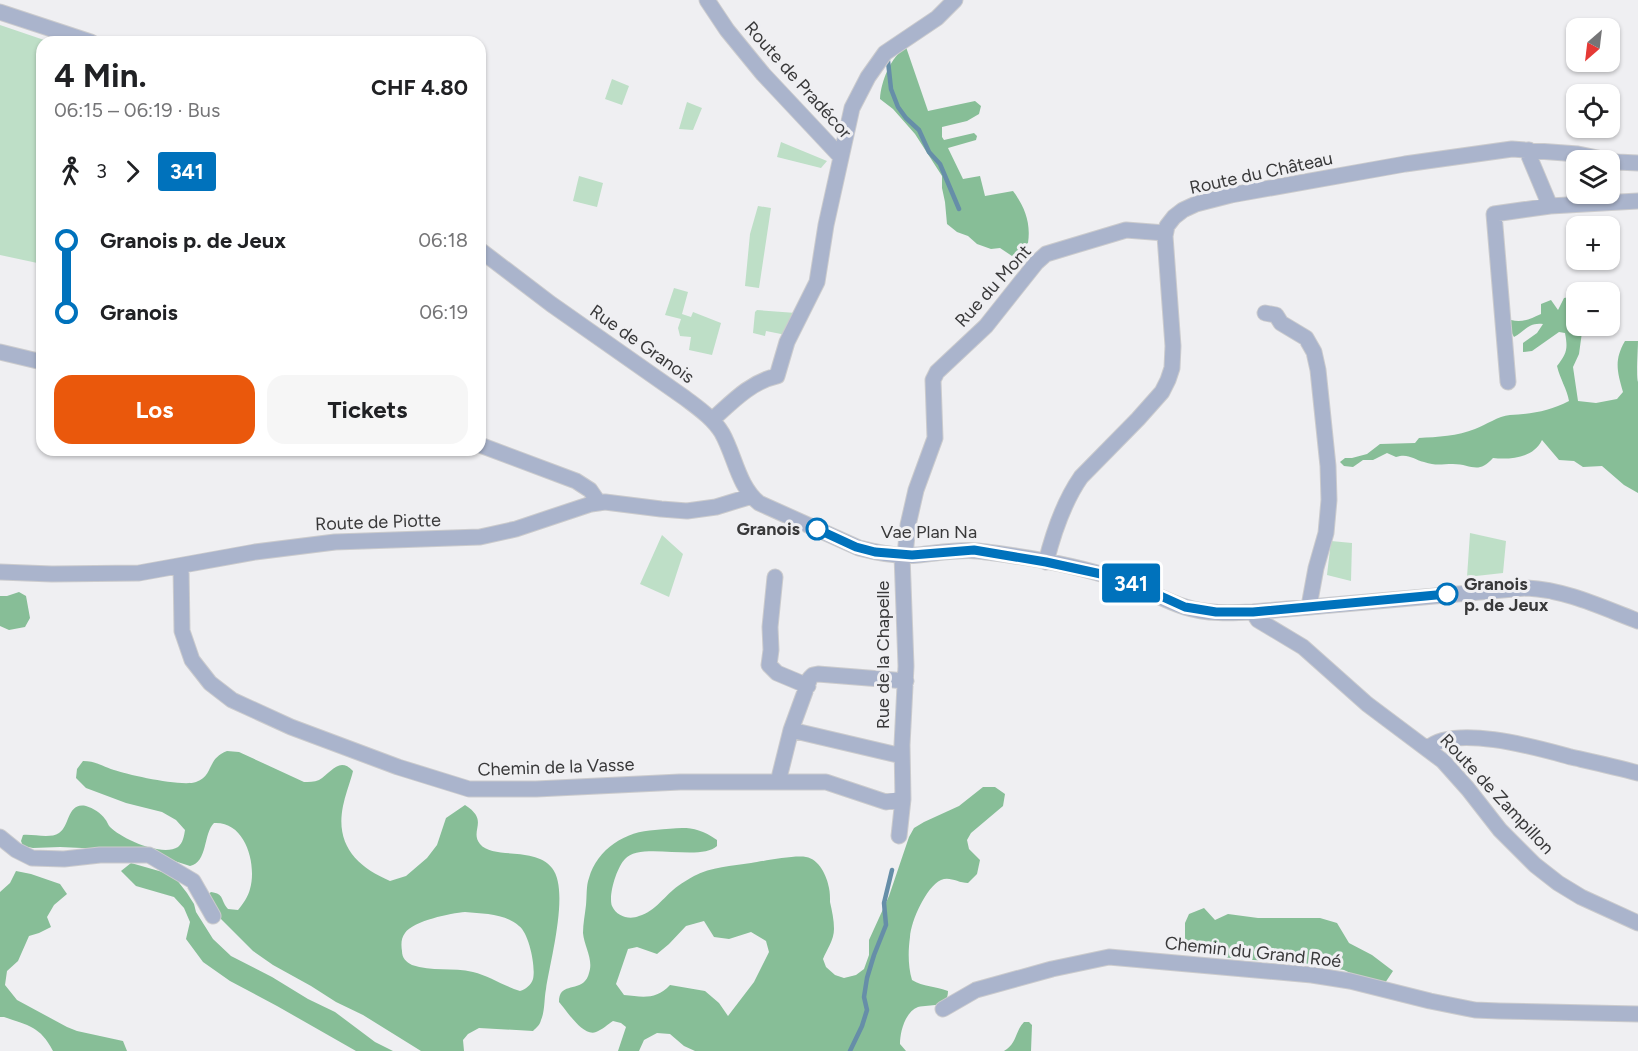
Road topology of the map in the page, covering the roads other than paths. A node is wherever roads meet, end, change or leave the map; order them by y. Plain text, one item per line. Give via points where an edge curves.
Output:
1 (707, 0) edge
2 (955, 0) edge
3 (0, 12) edge
4 (73, 36) edge
5 (1529, 150) junction
6 (840, 156) junction
7 (1638, 164) edge
8 (1638, 201) edge
9 (1550, 206) junction
10 (1165, 233) junction
11 (486, 255) edge
12 (1265, 313) dead end
13 (0, 352) edge
14 (36, 361) edge
15 (1508, 382) dead end
16 (712, 420) junction
17 (486, 447) edge
18 (752, 496) junction
19 (599, 503) junction
20 (903, 555) junction
21 (1046, 562) junction
22 (181, 567) junction
23 (0, 572) edge
24 (775, 577) dead end
25 (1309, 606) junction
26 (1253, 612) junction
27 (1638, 621) edge
28 (906, 681) junction
29 (808, 686) junction
30 (791, 730) junction
31 (1428, 748) junction
32 (902, 756) junction
33 (1638, 773) edge
34 (778, 782) junction
35 (903, 799) junction
36 (898, 836) dead end
37 (0, 837) edge
38 (213, 916) dead end
39 (1638, 923) edge
40 (943, 1009) dead end
41 (1638, 1014) edge

1 - 6 street, Route de Pradécor via 763,74
2 - 6 street via 937,18 885,53 852,108
3 - 4 street
5 - 7 street, Route du Château
5 - 9 street
5 - 10 street, Route du Château via 1405,164 1212,199 1178,213
6 - 16 street via 818,282 786,342 777,376 752,387
8 - 9 street
9 - 15 street via 1494,214
10 - 20 street, Rue du Mont via 1126,230 1046,254 986,326 937,372 933,380 935,441 919,481
10 - 21 street via 1173,346 1168,380 1156,399 1081,477 1055,532
11 - 16 street, Rue de Granois
12 - 25 street via 1276,315 1281,323 1306,338 1318,370 1329,500 1326,533
13 - 14 street
16 - 18 street, Rue de Granois
17 - 19 street via 576,481 590,490
18 - 19 street, Route de Piotte via 687,511
18 - 20 street, Vae Plan Na via 856,547
19 - 22 street, Route de Piotte via 480,537 338,542 255,552
20 - 21 street, Vae Plan Na via 974,550
20 - 28 street, Rue de la Chapelle
21 - 26 street, Vae Plan Na via 1116,579 1193,609
22 - 23 street, Route de Piotte via 109,574
22 - 34 street, Chemin de la Vasse via 182,631 192,660 210,683 232,700 291,727 398,767 469,789
24 - 29 street via 769,666
25 - 26 street, Vae Plan Na
25 - 27 street, Vae Plan Na via 1527,588 1568,594
26 - 31 street, Route de Zampillon via 1257,619 1303,646 1367,704
28 - 29 street via 818,674 812,676
28 - 32 street, Rue de la Chapelle
29 - 30 street
30 - 32 street, Rue de la Chapelle
30 - 34 street
31 - 33 street via 1453,738 1510,741
31 - 39 street, Route de Zampillon via 1449,766 1500,830 1535,865 1575,894
32 - 35 street, Rue de la Chapelle
34 - 35 street, Chemin de la Vasse via 826,782 886,802
35 - 36 street, Rue de la Chapelle
37 - 38 street via 32,858 149,855 193,881
40 - 41 street, Chemin du Grand Roé via 976,990 1109,957 1312,975 1475,1010

